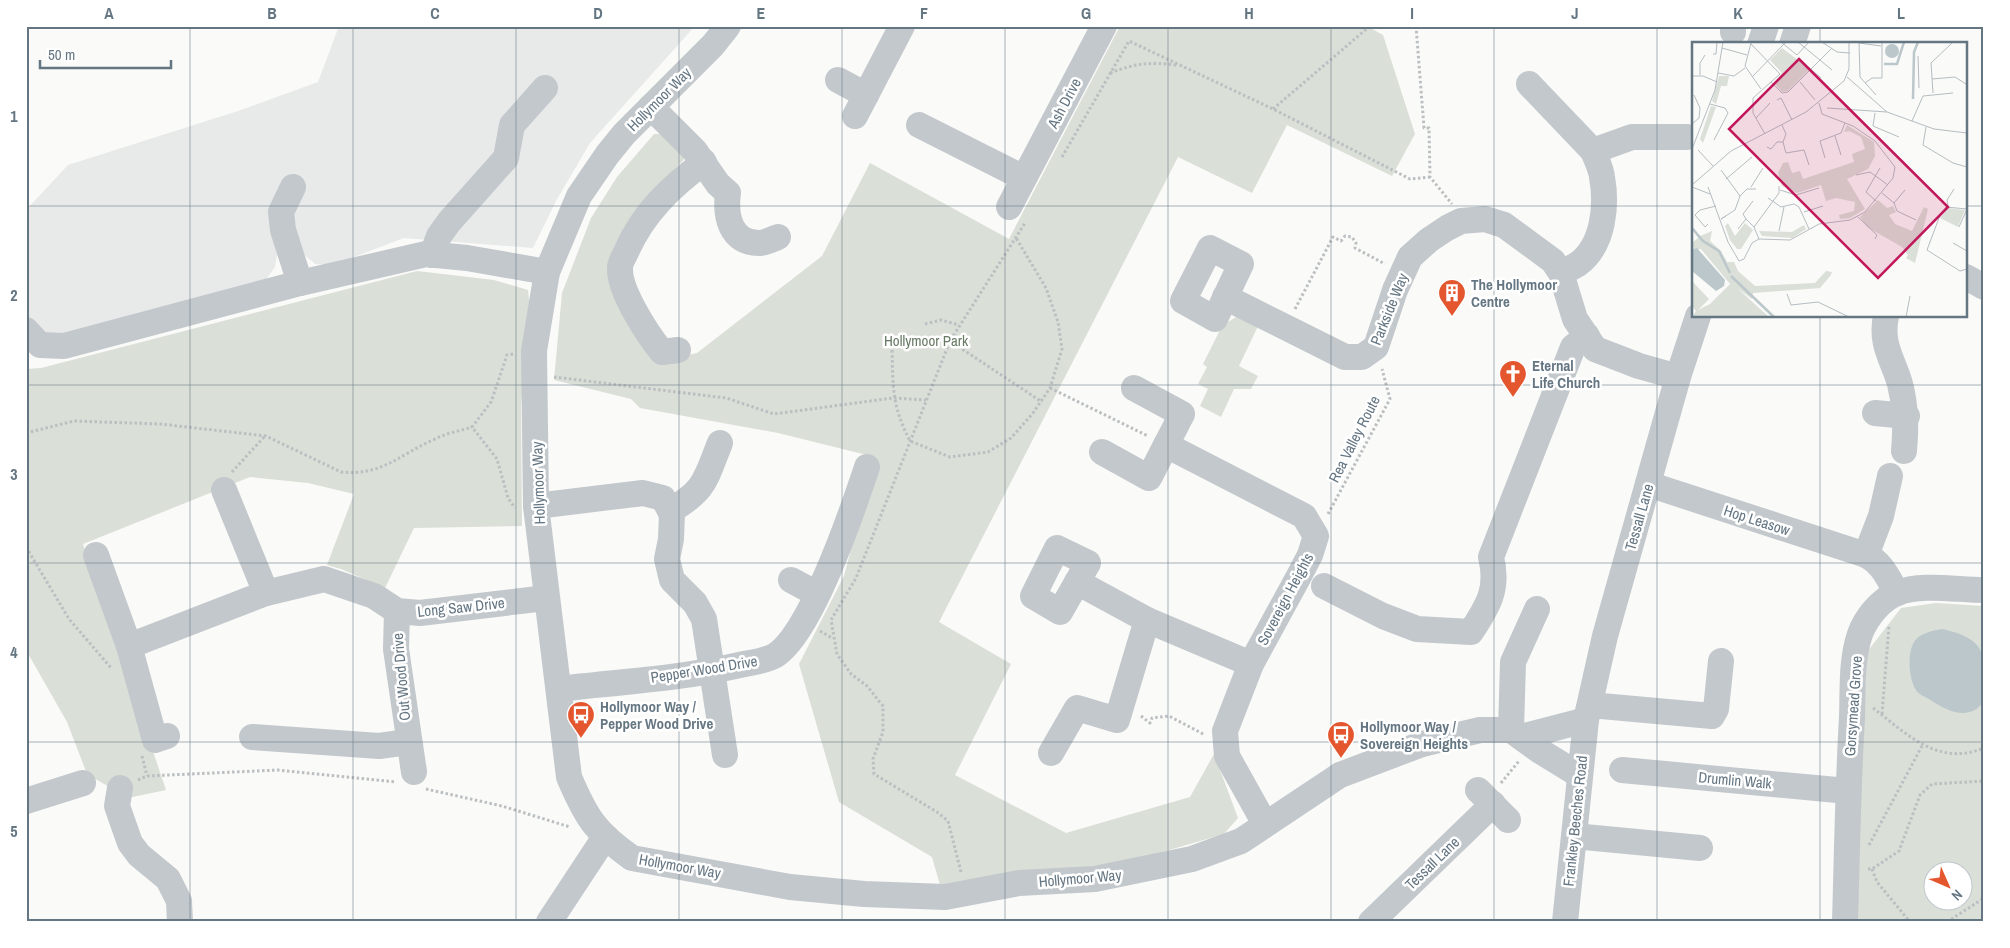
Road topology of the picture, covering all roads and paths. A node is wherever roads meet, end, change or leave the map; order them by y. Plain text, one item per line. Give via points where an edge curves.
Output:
1 (728, 26) edge
2 (902, 26) edge
3 (1104, 26) edge
4 (1370, 26) edge
5 (1416, 26) edge
6 (1766, 26) edge
7 (1798, 26) edge
8 (1761, 42) edge
9 (1793, 42) edge
10 (1180, 66) junction
11 (1109, 73) junction
12 (838, 80) dead end
13 (1529, 84) dead end
14 (545, 88) dead end
15 (651, 107) junction
16 (1273, 109) junction
17 (919, 125) dead end
18 (1687, 137) dead end
19 (1593, 151) junction
20 (1060, 160) dead end
21 (704, 162) junction
22 (1024, 178) junction
23 (1430, 178) junction
24 (293, 187) dead end
25 (1018, 214) joint
26 (1461, 221) junction
27 (778, 238) dead end
28 (1016, 238) junction
29 (432, 255) junction
30 (547, 272) junction
31 (1403, 273) junction
32 (1561, 273) junction
33 (1968, 278) edge
34 (300, 283) junction
35 (1984, 287) edge
36 (1224, 298) dead end
37 (1697, 318) edge
38 (1886, 318) edge
39 (925, 324) dead end
40 (959, 325) junction
41 (1285, 328) junction
42 (26, 330) edge
43 (1587, 336) junction
44 (950, 340) junction
45 (64, 346) junction
46 (1376, 347) junction
47 (678, 350) dead end
48 (892, 350) dead end
49 (26, 356) edge
50 (534, 363) junction
51 (1678, 378) junction
52 (1050, 388) junction
53 (1134, 388) dead end
54 (893, 398) junction
55 (926, 400) junction
56 (1042, 402) junction
57 (1875, 413) dead end
58 (1906, 416) junction
59 (472, 427) junction
60 (26, 433) edge
61 (266, 436) junction
62 (1157, 440) junction
63 (910, 441) junction
64 (720, 443) dead end
65 (1904, 451) dead end
66 (1102, 452) dead end
67 (867, 467) dead end
68 (1890, 476) dead end
69 (1648, 484) junction
70 (224, 490) joint
71 (537, 508) junction
72 (670, 511) junction
73 (1316, 536) junction
74 (26, 547) edge
75 (96, 555) dead end
76 (1866, 555) junction
77 (791, 580) dead end
78 (1078, 581) dead end
79 (1324, 586) dead end
80 (1984, 590) edge
81 (266, 593) junction
82 (817, 594) junction
83 (546, 598) junction
84 (1888, 599) junction
85 (1537, 609) dead end
86 (397, 611) junction
87 (1147, 620) junction
88 (820, 631) dead end
89 (833, 638) junction
90 (129, 646) junction
91 (1721, 661) dead end
92 (1250, 664) junction
93 (712, 671) junction
94 (127, 674) junction
95 (559, 689) junction
96 (1853, 693) junction
97 (1124, 698) junction
98 (1588, 712) junction
99 (1882, 715) junction
100 (1516, 733) junction
101 (167, 736) dead end
102 (252, 737) dead end
103 (408, 742) junction
104 (1226, 746) junction
105 (1922, 746) junction
106 (140, 747) dead end
107 (1984, 748) edge
108 (1051, 753) dead end
109 (725, 755) dead end
110 (1622, 771) dead end
111 (1579, 775) junction
112 (147, 776) junction
113 (410, 781) junction
114 (1984, 781) edge
115 (83, 783) dead end
116 (120, 788) joint
117 (1848, 790) junction
118 (26, 801) edge
119 (1492, 803) joint
120 (1265, 824) junction
121 (1574, 836) junction
122 (605, 837) junction
123 (1700, 848) dead end
124 (1859, 868) junction
125 (964, 894) junction
126 (1984, 898) edge
127 (180, 922) edge
128 (549, 922) edge
129 (1371, 922) edge
130 (1565, 922) edge
131 (1846, 922) edge
132 (1910, 922) edge
133 (1947, 922) edge

1 - 15 street, Hollymoor Way
2 - 12 street via 861,106
3 - 22 street, Ash Drive
4 - 16 path
5 - 23 path via 1424,128 1429,128
6 - 8 street
7 - 9 street
10 - 11 path via 1150,62
10 - 11 path via 1129,41
10 - 16 path
11 - 20 path
13 - 19 street
14 - 29 street via 512,125 506,158 439,236
15 - 21 street
15 - 30 street, Hollymoor Way via 624,134 579,196
16 - 23 path via 1410,179
17 - 22 street
18 - 19 street via 1632,137
19 - 32 street via 1602,175 1600,231 1591,250 1579,263
21 - 27 street via 728,193 729,224 742,238 759,243
21 - 47 street via 672,186 646,216 620,267 624,285 646,332 662,352
22 - 25 street, Ash Drive
23 - 26 path via 1456,208
24 - 34 street via 281,212
25 - 28 path
26 - 31 street, Parkside Way via 1429,240 1410,258
26 - 32 street, Parkside Way via 1485,219 1504,225 1553,261
28 - 40 path
28 - 52 path via 1046,288 1058,322 1062,349
29 - 30 street
29 - 34 street
30 - 50 street, Hollymoor Way
31 - 41 path via 1355,248 1352,237 1345,236 1341,241 1333,237
31 - 46 street, Parkside Way
32 - 43 street via 1575,319
33 - 35 street
34 - 45 street
36 - 41 street, Parkside Way
37 - 51 street, Tessall Lane
38 - 58 street via 1885,346 1899,383
39 - 40 path via 940,320
40 - 44 path
41 - 46 street, Parkside Way via 1345,357 1362,357
42 - 45 street via 40,345
43 - 51 street via 1595,349
43 - 79 street via 1573,347 1535,441 1491,557 1495,573 1490,604 1471,632 1417,629
44 - 55 path
44 - 56 path
45 - 49 street
46 - 73 path, Rea Valley Route via 1390,399
48 - 54 path
50 - 54 path via 726,398 774,414
50 - 59 path via 507,354 491,402
50 - 71 street, Hollymoor Way
51 - 69 street, Tessall Lane
52 - 56 path
52 - 62 path
53 - 62 street via 1182,414
54 - 55 path
54 - 63 path
55 - 63 path
56 - 63 path via 1011,438 988,452 950,457
57 - 58 street
58 - 65 street
59 - 61 path via 434,439 401,459 371,471 354,474 341,472
59 - 71 path via 496,459 508,498 518,513
60 - 61 path via 74,421 160,424
61 - 70 path via 233,471
62 - 66 street via 1149,478
62 - 73 street, Sovereign Heights via 1304,516
63 - 89 path via 856,578 831,620
64 - 72 street via 702,486 692,498
67 - 82 street, Pepper Wood Drive via 841,544
68 - 76 street via 1881,516
69 - 76 street, Hop Leasow
69 - 98 street, Tessall Lane via 1605,636
70 - 81 street
71 - 72 street via 643,493 663,498
71 - 83 street, Hollymoor Way
72 - 93 street via 671,539 666,559 672,580 695,603 704,619
73 - 92 street, Sovereign Heights via 1303,569
74 - 94 path via 69,619
75 - 90 street
76 - 84 street, Hop Leasow via 1884,569
77 - 82 street
78 - 87 street
80 - 84 street via 1914,588
81 - 86 street, Long Saw Drive via 324,579 374,596
81 - 90 street, Long Saw Drive
82 - 93 street, Pepper Wood Drive via 801,624 773,657
83 - 86 street, Long Saw Drive via 420,613
83 - 95 street, Hollymoor Way
84 - 96 street, Gorsymead Grove via 1868,618 1860,633
84 - 99 path via 1890,628
85 - 100 street via 1513,662
86 - 103 street, Out Wood Drive via 396,649
87 - 92 street
87 - 97 street
88 - 89 path
89 - 125 path via 837,654 851,674 867,686 883,706 883,732 873,759 874,774 948,821
90 - 94 street
91 - 98 street via 1716,709 1712,716
92 - 104 street, Sovereign Heights via 1225,731
93 - 95 street, Pepper Wood Drive
93 - 109 street
94 - 101 street via 156,740
95 - 122 street, Hollymoor Way via 569,777 584,812
96 - 99 path
96 - 117 street, Gorsymead Grove
97 - 104 path via 1150,723 1152,718 1169,716
97 - 108 street via 1118,720 1077,708
98 - 100 street, Hollymoor Way
98 - 111 street, Frankley Beeches Road
99 - 105 path
100 - 111 street
100 - 119 path via 1522,757
100 - 120 street, Hollymoor Way via 1480,730 1422,744 1340,775
102 - 103 street, Out Wood Drive via 379,746
103 - 113 street, Out Wood Drive
104 - 120 street, Sovereign Heights via 1227,756
105 - 107 path via 1943,753 1975,752
105 - 124 path
106 - 112 path
110 - 117 street, Drumlin Walk
111 - 121 street, Frankley Beeches Road
112 - 113 path via 278,770
112 - 116 path
113 - 122 path
114 - 124 path via 1932,784 1920,795 1899,851
115 - 118 street
116 - 127 street via 117,806 130,843 139,855 168,879 179,901
117 - 124 street, Gorsymead Grove
119 - 129 street, Tessall Lane
120 - 125 street, Hollymoor Way via 1241,841 1168,865 1095,879 1019,882
121 - 123 street
121 - 130 street, Frankley Beeches Road
122 - 125 street, Hollymoor Way via 632,858 790,887 864,894 945,897
122 - 128 street
124 - 131 street, Gorsymead Grove
124 - 132 path via 1877,882
126 - 133 path

